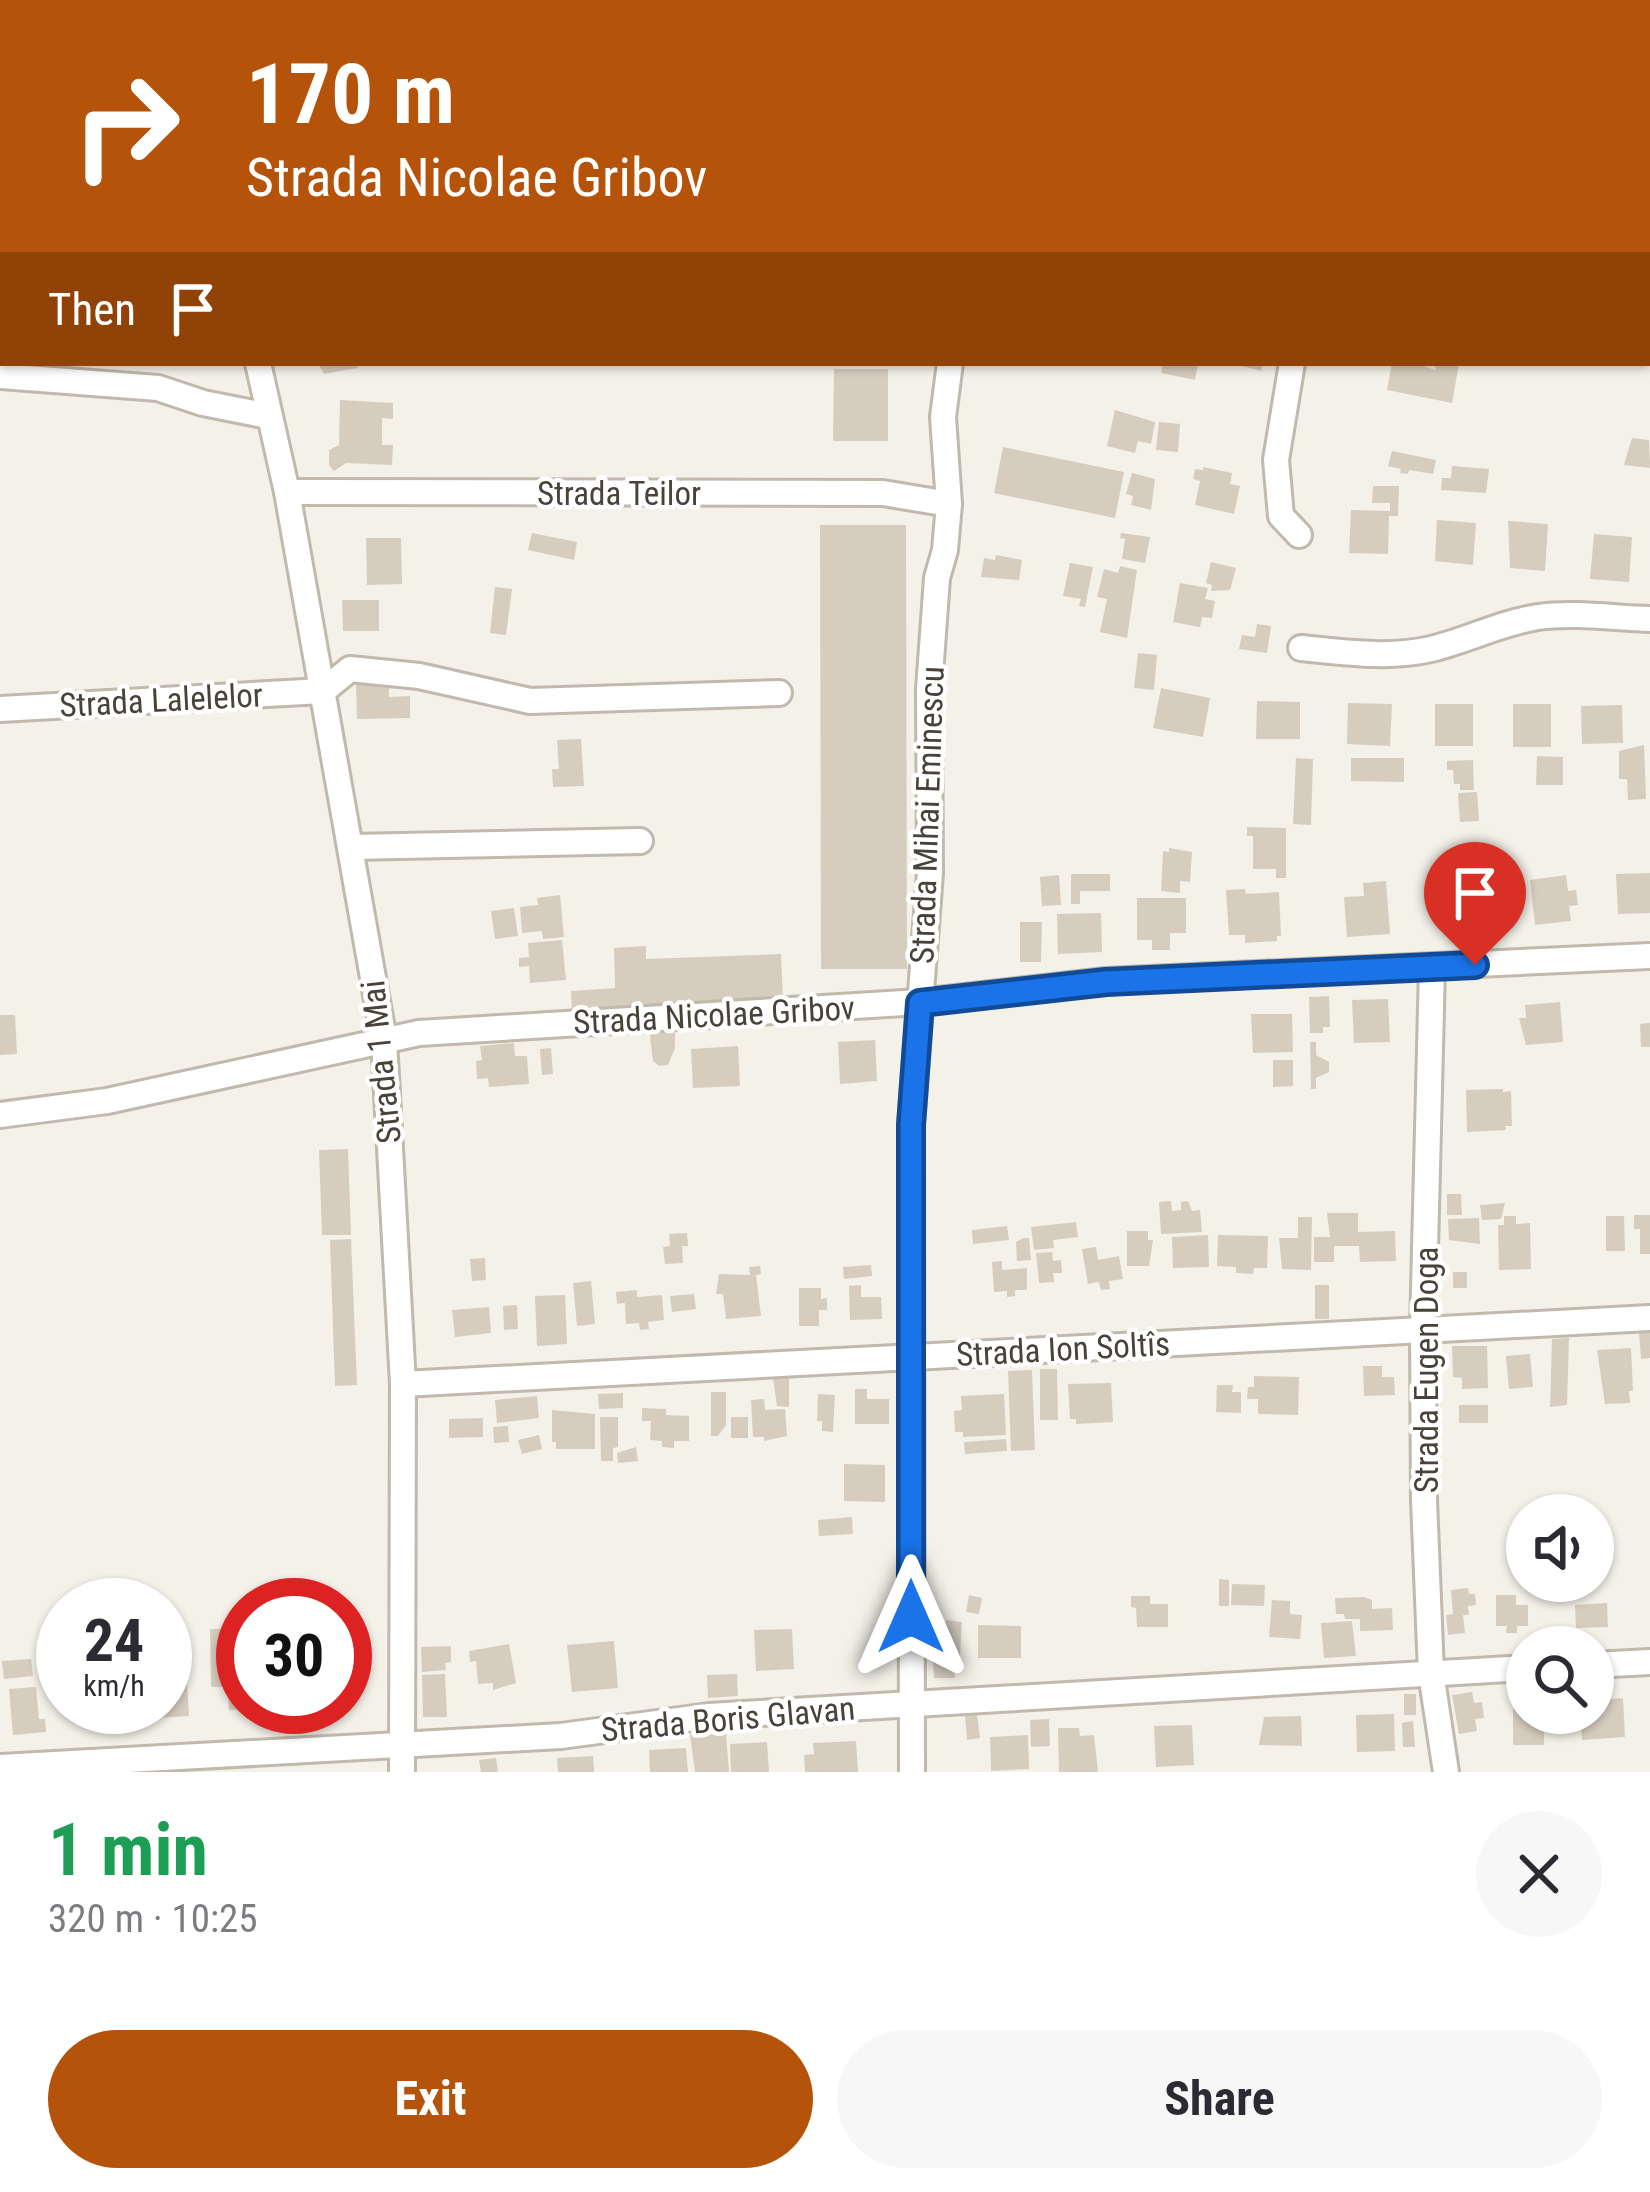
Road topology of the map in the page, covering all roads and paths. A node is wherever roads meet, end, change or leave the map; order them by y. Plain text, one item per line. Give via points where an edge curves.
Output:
1 (258, 366) edge
2 (950, 366) edge
3 (1291, 366) edge
4 (0, 376) edge
5 (268, 416) junction
6 (287, 492) junction
7 (949, 504) junction
8 (1299, 535) dead end
9 (1650, 619) edge
10 (1301, 648) dead end
11 (323, 692) junction
12 (779, 693) dead end
13 (0, 710) edge
14 (640, 842) dead end
15 (350, 847) junction
16 (1650, 956) edge
17 (1432, 968) junction
18 (920, 1003) junction
19 (384, 1040) junction
20 (0, 1114) edge
21 (1650, 1318) edge
22 (1423, 1330) junction
23 (911, 1357) junction
24 (404, 1384) junction
25 (1650, 1662) edge
26 (1614, 1664) edge
27 (1506, 1669) edge
28 (1430, 1673) junction
29 (911, 1703) junction
30 (401, 1745) junction
31 (0, 1767) edge
32 (402, 1772) edge
33 (912, 1772) edge
34 (1446, 1772) edge

1 - 5 street, Strada 1 Mai
2 - 7 street, Strada Mihai Eminescu via 943,417
3 - 8 street via 1276,460 1281,516
4 - 5 street via 158,388
5 - 6 street, Strada 1 Mai
6 - 7 street, Strada Teilor via 883,494
6 - 11 street, Strada 1 Mai
7 - 18 street, Strada Mihai Eminescu via 929,689 930,874
9 - 10 street via 1542,616 1381,655
11 - 12 street, Strada Lalelelor via 350,669 530,700
11 - 13 street, Strada Lalelelor
11 - 15 street, Strada 1 Mai
14 - 15 street
15 - 19 street, Strada 1 Mai
16 - 17 street, Strada Nicolae Gribov
17 - 18 street, Strada Nicolae Gribov via 1106,982
17 - 22 street, Strada Eugen Doga
18 - 19 street, Strada Nicolae Gribov
18 - 23 street, Strada Mihai Eminescu
19 - 20 street, Strada Nicolae Gribov via 107,1101
19 - 24 street, Strada 1 Mai
21 - 22 street, Strada Ion Soltîs
22 - 23 street, Strada Ion Soltîs
22 - 28 street, Strada Eugen Doga
23 - 24 street, Strada Ion Soltîs
23 - 29 street, Strada Mihai Eminescu
24 - 30 street, Strada 1 Mai
25 - 26 street
27 - 28 street, Strada Boris Glavan
28 - 29 street, Strada Boris Glavan
28 - 34 street, Strada Eugen Doga
29 - 30 street, Strada Boris Glavan
29 - 33 street, Strada Mihai Eminescu
30 - 31 street, Strada Boris Glavan
30 - 32 street, Strada 1 Mai

